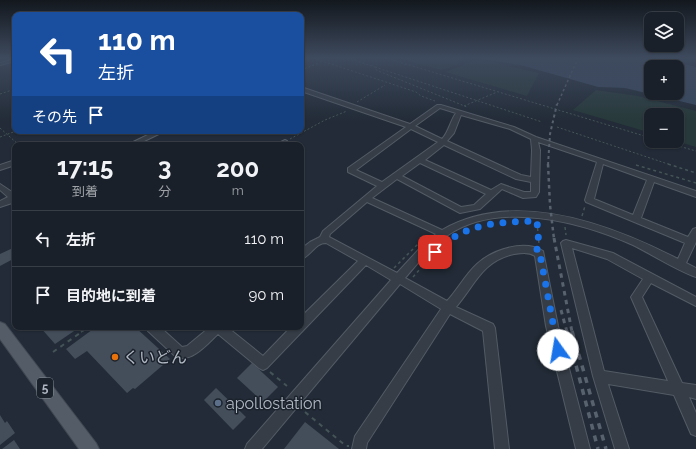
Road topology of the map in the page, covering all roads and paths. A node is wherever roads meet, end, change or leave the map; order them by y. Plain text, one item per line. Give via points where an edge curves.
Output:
1 (374, 79) edge
2 (411, 79) edge
3 (457, 79) edge
4 (385, 85) dead end
5 (304, 90) edge
6 (12, 91) edge
7 (498, 91) junction
8 (0, 94) edge
9 (476, 101) junction
10 (438, 102) dead end
11 (352, 106) junction
12 (460, 112) junction
13 (542, 122) dead end
14 (409, 126) junction
15 (557, 127) dead end
16 (0, 128) edge
17 (12, 132) edge
18 (304, 132) edge
19 (7, 134) junction
20 (155, 134) edge
21 (300, 134) edge
22 (644, 136) edge
23 (0, 137) edge
24 (534, 138) junction
25 (16, 142) edge
26 (137, 142) edge
27 (286, 142) edge
28 (442, 143) junction
29 (683, 148) edge
30 (696, 152) edge
31 (419, 160) junction
32 (601, 160) junction
33 (12, 163) edge
34 (0, 168) edge
35 (696, 173) edge
36 (396, 176) junction
37 (652, 178) junction
38 (535, 180) junction
39 (382, 185) junction
40 (0, 186) edge
41 (491, 193) junction
42 (696, 194) edge
43 (12, 196) edge
44 (366, 198) junction
45 (12, 199) edge
46 (589, 200) junction
47 (0, 204) edge
48 (582, 218) dead end
49 (636, 219) junction
50 (531, 221) dead end
51 (537, 221) junction
52 (543, 222) dead end
53 (560, 224) dead end
54 (564, 225) junction
55 (570, 226) dead end
56 (696, 231) edge
57 (431, 232) dead end
58 (443, 234) junction
59 (324, 239) junction
60 (691, 242) junction
61 (566, 243) junction
62 (536, 251) junction
63 (304, 252) edge
64 (365, 260) junction
65 (424, 264) dead end
66 (680, 265) junction
67 (696, 273) edge
68 (396, 274) junction
69 (650, 277) junction
70 (412, 279) dead end
71 (696, 302) edge
72 (448, 308) junction
73 (304, 322) edge
74 (0, 328) edge
75 (85, 330) edge
76 (155, 330) edge
77 (214, 330) edge
78 (222, 330) edge
79 (296, 330) edge
80 (53, 352) dead end
81 (263, 364) junction
82 (599, 376) junction
83 (287, 386) dead end
84 (677, 388) junction
85 (696, 392) edge
86 (305, 412) dead end
87 (696, 429) edge
88 (359, 448) edge
89 (90, 449) edge
90 (252, 449) edge
91 (502, 449) edge
92 (583, 449) edge
93 (622, 449) edge

1 - 10 path
2 - 9 path
3 - 7 path
4 - 11 path
5 - 11 street
6 - 8 path
7 - 9 path
7 - 22 path
9 - 12 path via 464,106
9 - 13 path
11 - 14 street
11 - 18 path
12 - 14 street via 439,106
12 - 24 street via 512,128
12 - 28 street via 455,116 448,138
14 - 28 street
14 - 39 street via 351,170
15 - 35 path
16 - 19 path
17 - 19 path
19 - 23 path
19 - 25 path
20 - 26 street
21 - 27 path
24 - 32 street
24 - 38 street
28 - 31 street
28 - 38 street via 519,177
29 - 30 path
31 - 36 street
31 - 41 street
32 - 37 street
32 - 46 street
33 - 34 street
36 - 39 street
36 - 41 street via 460,210 477,207
37 - 42 street
37 - 49 street
38 - 41 street via 535,192 532,195 523,195 501,186
39 - 44 street
40 - 43 street
44 - 58 street
44 - 59 street via 326,233
45 - 47 street
46 - 48 path via 586,202
46 - 49 street
49 - 60 street
50 - 51 path
51 - 52 path
51 - 62 path via 539,246
53 - 54 path
54 - 55 path
54 - 61 path
56 - 60 street
57 - 68 path via 420,240
58 - 66 street via 463,224 487,217 508,215 554,218 590,225 617,234
58 - 68 street
59 - 63 street via 317,241
59 - 64 street
60 - 66 street
61 - 69 street via 610,256
61 - 82 street
62 - 72 street via 518,250 485,262 469,278
62 - 92 street via 540,254 552,326
64 - 68 street
64 - 73 street
65 - 70 path
66 - 67 street
68 - 72 street
68 - 90 street
69 - 71 street
69 - 84 street via 636,297
72 - 88 street via 360,441
72 - 91 street via 489,328
74 - 89 main road, 5
75 - 80 path
76 - 77 street via 180,353 190,351
78 - 81 street
79 - 81 street
81 - 83 path
82 - 84 street
82 - 93 street
84 - 85 street
84 - 87 street
86 - 88 path via 346,446

